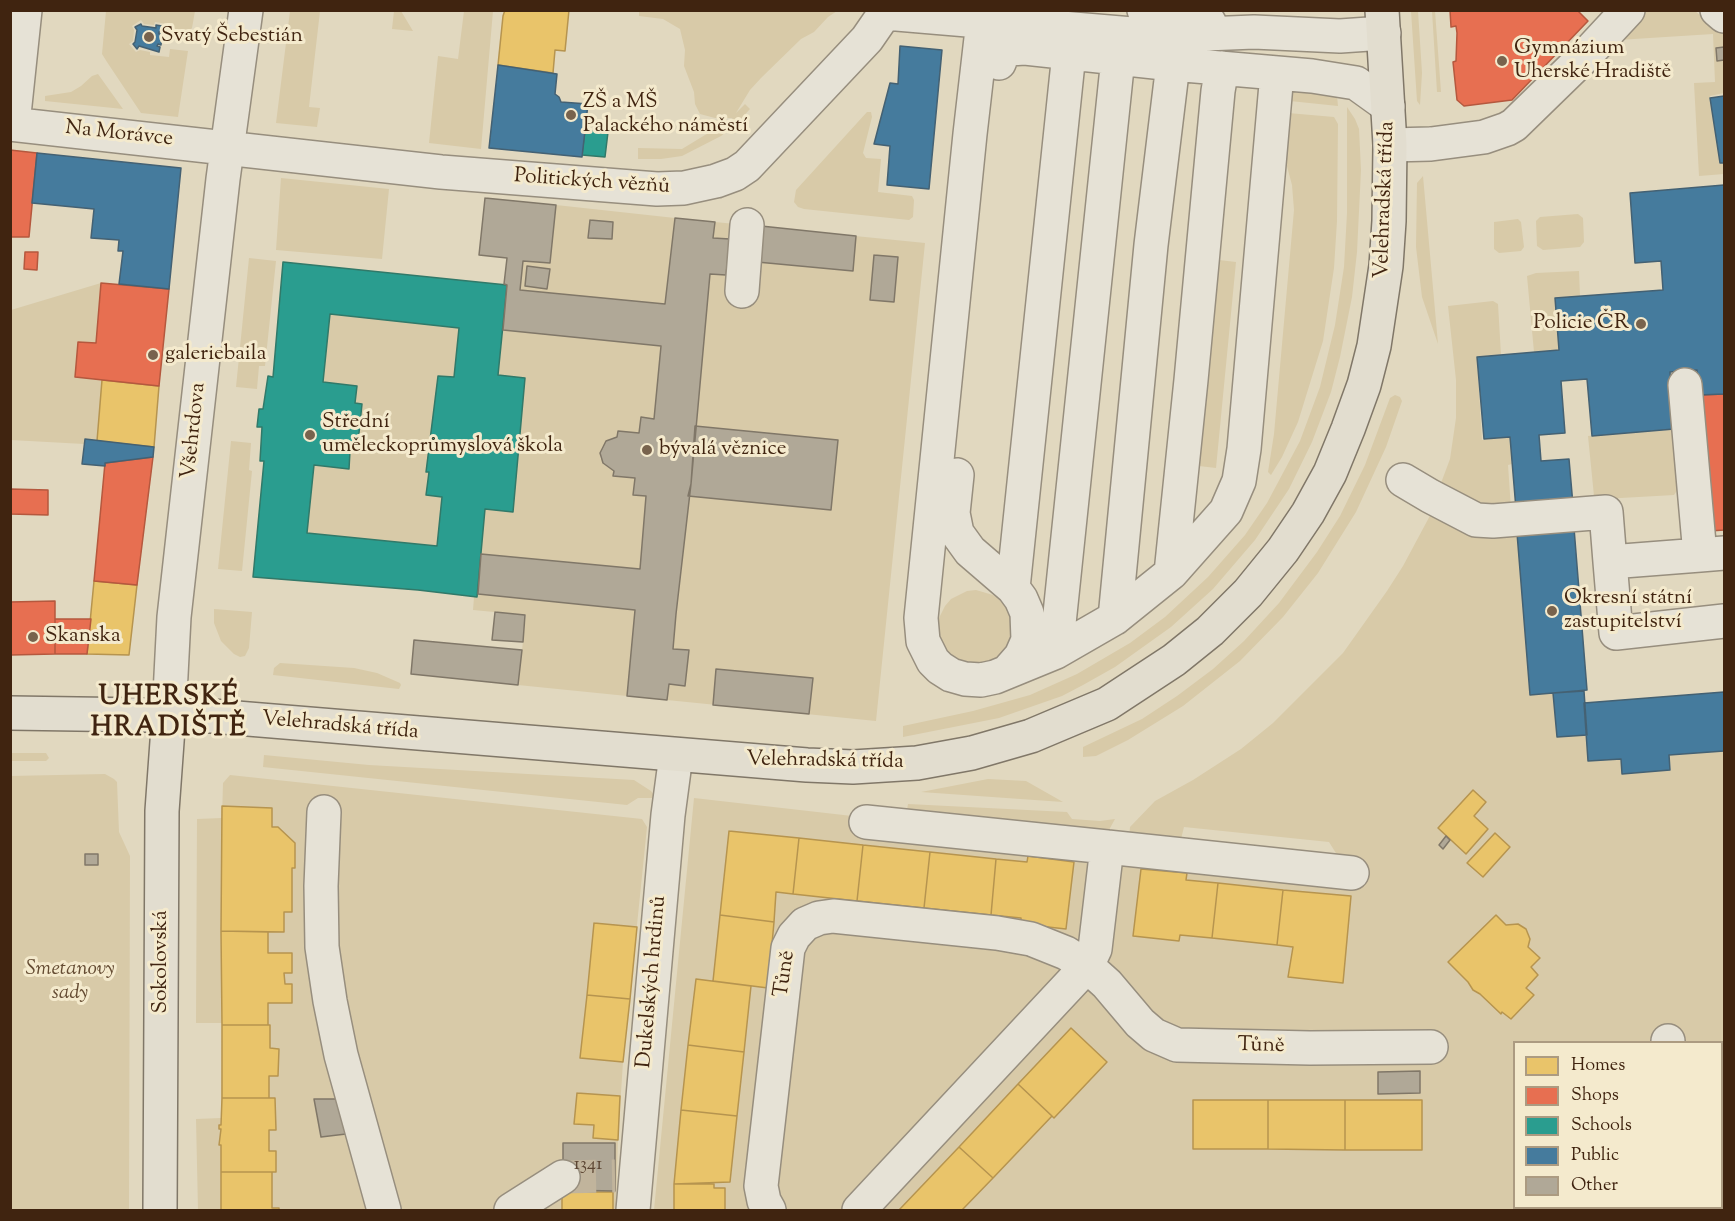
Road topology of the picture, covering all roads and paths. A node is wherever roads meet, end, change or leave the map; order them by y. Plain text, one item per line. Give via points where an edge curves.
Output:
1 (25, 10) edge
2 (246, 10) edge
3 (1144, 10) edge
4 (1628, 10) edge
5 (1717, 10) edge
6 (886, 12) edge
7 (985, 16) edge
8 (1725, 16) edge
9 (1384, 30) edge
10 (1254, 32) junction
11 (1069, 52) junction
12 (1118, 58) junction
13 (999, 63) junction
14 (1173, 64) junction
15 (1222, 68) junction
16 (1277, 73) junction
17 (1388, 106) junction
18 (12, 124) edge
19 (1390, 145) junction
20 (227, 148) junction
21 (747, 225) dead end
22 (742, 291) dead end
23 (1685, 385) dead end
24 (1403, 480) dead end
25 (1712, 554) edge
26 (1610, 562) junction
27 (1171, 573) junction
28 (1012, 588) junction
29 (1114, 618) junction
30 (1725, 621) edge
31 (1056, 652) junction
32 (1007, 672) junction
33 (10, 713) edge
34 (169, 714) junction
35 (676, 755) junction
36 (324, 812) dead end
37 (866, 822) dead end
38 (1107, 847) junction
39 (1352, 873) dead end
40 (1087, 966) junction
41 (1431, 1047) dead end
42 (562, 1177) tunnel mouth
43 (160, 1210) edge
44 (384, 1210) edge
45 (511, 1210) edge
46 (633, 1210) edge
47 (769, 1210) edge
48 (859, 1210) edge

1 - 18 street
2 - 20 street, Všehrdova
3 - 10 street
4 - 19 street via 1507,129 1484,137
5 - 8 street
6 - 7 street
6 - 20 street, Politických vězňů via 867,39 760,154 735,174 703,185 657,189 441,172
7 - 10 street via 1156,36
7 - 13 street via 1002,40
7 - 32 street via 921,618 923,641 940,668 958,678 973,680
9 - 10 street via 1340,36
9 - 15 street via 1341,64 1262,57
9 - 17 main road, Velehradská třída
11 - 12 street
11 - 13 street via 1014,48 1003,52
11 - 28 street
12 - 14 street
12 - 31 street
13 - 28 street via 953,513 959,536 987,568
14 - 15 street
14 - 29 street
15 - 16 street
15 - 27 street
16 - 17 street via 1350,81
16 - 27 street via 1239,481 1226,511
17 - 19 main road, Velehradská třída
18 - 20 street, Na Morávce
19 - 35 main road, Velehradská třída via 1386,266 1374,346 1348,429 1330,473 1284,550 1210,631 1107,704 1030,736 972,753 917,763 853,767
20 - 34 street, Všehrdova via 174,616
21 - 22 street
23 - 25 street
24 - 26 street via 1476,520 1606,512
25 - 26 street
26 - 30 street via 1616,633
27 - 29 street
28 - 32 street via 1027,613 1029,633 1021,656
29 - 31 street
31 - 32 street
33 - 34 main road, Velehradská třída
34 - 35 main road, Velehradská třída
34 - 43 main road, Sokolovská via 162,811
35 - 46 street, Dukelských hrdinů via 625,1177
36 - 44 street via 322,937 328,990 341,1055
37 - 38 street
38 - 39 street
38 - 40 street via 1095,949
40 - 41 street, Tůně via 1140,1023 1154,1035 1177,1045
40 - 47 street, Tůně via 1031,939 997,933 833,916 805,924 788,948 761,1186
40 - 48 street
42 - 45 street

